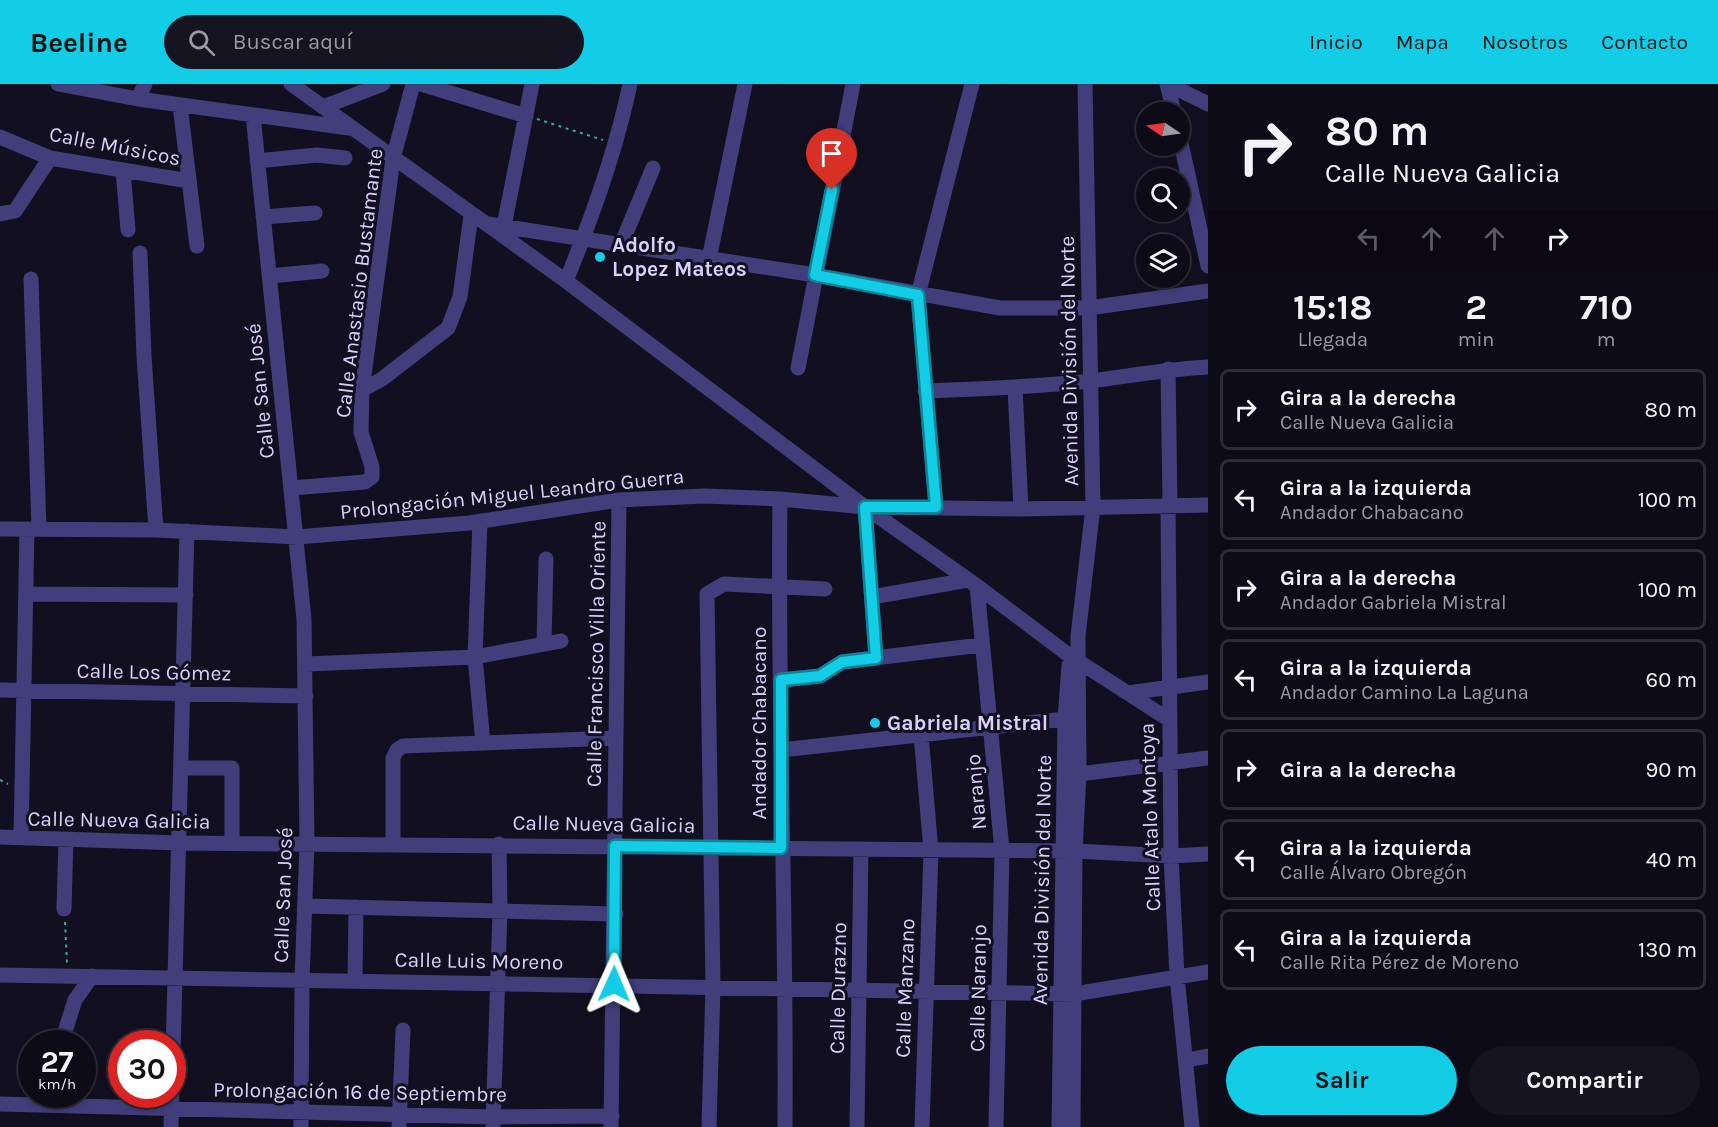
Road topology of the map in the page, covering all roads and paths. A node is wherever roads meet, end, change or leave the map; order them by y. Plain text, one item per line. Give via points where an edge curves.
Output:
1 (58, 84) edge
2 (145, 84) edge
3 (291, 84) edge
4 (383, 84) edge
5 (413, 84) edge
6 (421, 84) edge
7 (532, 84) edge
8 (630, 84) edge
9 (745, 84) edge
10 (853, 84) edge
11 (972, 84) edge
12 (1085, 84) edge
13 (1168, 84) edge
14 (138, 99) junction
15 (1172, 102) edge
16 (1208, 104) edge
17 (180, 105) junction
18 (323, 107) junction
19 (252, 114) junction
20 (526, 116) junction
21 (352, 128) junction
22 (0, 137) edge
23 (614, 143) junction
24 (1187, 156) edge
25 (50, 158) junction
26 (345, 158) dead end
27 (393, 159) junction
28 (257, 161) junction
29 (653, 168) dead end
30 (123, 170) junction
31 (189, 181) junction
32 (1202, 200) edge
33 (315, 213) dead end
34 (0, 214) edge
35 (471, 215) junction
36 (263, 217) junction
37 (485, 223) junction
38 (504, 226) junction
39 (128, 230) dead end
40 (583, 238) junction
41 (621, 244) junction
42 (197, 246) dead end
43 (140, 253) dead end
44 (709, 259) junction
45 (1207, 259) edge
46 (322, 271) dead end
47 (815, 275) junction
48 (270, 276) junction
49 (32, 279) dead end
50 (566, 280) junction
51 (1208, 291) edge
52 (918, 295) junction
53 (1089, 308) junction
54 (1208, 367) edge
55 (798, 368) dead end
56 (1168, 369) junction
57 (1092, 381) junction
58 (1016, 388) junction
59 (362, 390) junction
60 (926, 391) junction
61 (291, 488) junction
62 (780, 499) junction
63 (619, 500) junction
64 (1169, 504) junction
65 (1208, 504) edge
66 (865, 507) junction
67 (936, 507) junction
68 (1093, 507) junction
69 (1021, 509) junction
70 (480, 521) junction
71 (0, 529) edge
72 (33, 529) junction
73 (156, 530) junction
74 (188, 531) junction
75 (297, 537) junction
76 (546, 559) dead end
77 (972, 583) junction
78 (779, 589) junction
79 (825, 589) dead end
80 (26, 594) junction
81 (186, 595) junction
82 (872, 597) junction
83 (561, 641) dead end
84 (544, 643) junction
85 (981, 645) junction
86 (475, 657) junction
87 (876, 658) junction
88 (1074, 659) junction
89 (306, 664) junction
90 (781, 680) junction
91 (1208, 682) edge
92 (1167, 689) junction
93 (0, 690) edge
94 (23, 690) junction
95 (184, 693) junction
96 (1128, 693) junction
97 (306, 696) junction
98 (1065, 719) junction
99 (1168, 720) junction
100 (992, 726) junction
101 (921, 734) junction
102 (616, 738) junction
103 (483, 743) junction
104 (781, 750) junction
105 (1208, 758) edge
106 (1170, 763) junction
107 (182, 768) junction
108 (1072, 775) junction
109 (0, 837) edge
110 (21, 838) junction
111 (66, 840) junction
112 (180, 843) junction
113 (232, 843) junction
114 (307, 843) junction
115 (393, 844) junction
116 (499, 844) junction
117 (615, 846) junction
118 (712, 847) junction
119 (781, 848) junction
120 (861, 850) junction
121 (931, 851) junction
122 (1002, 851) junction
123 (1069, 851) junction
124 (1208, 854) edge
125 (1171, 856) junction
126 (306, 906) junction
127 (356, 907) junction
128 (64, 909) joint
129 (500, 910) junction
130 (616, 914) junction
131 (1208, 972) edge
132 (0, 975) edge
133 (67, 976) junction
134 (92, 976) junction
135 (1177, 976) junction
136 (176, 978) junction
137 (302, 980) junction
138 (355, 980) junction
139 (497, 982) junction
140 (614, 984) junction
141 (713, 986) junction
142 (786, 988) junction
143 (860, 990) junction
144 (925, 991) junction
145 (999, 993) junction
146 (1067, 993) junction
147 (65, 1030) edge
148 (174, 1030) edge
149 (403, 1030) dead end
150 (1208, 1056) edge
151 (1187, 1060) junction
152 (18, 1102) edge
153 (0, 1104) edge
154 (172, 1108) joint
155 (302, 1119) edge
156 (399, 1121) edge
157 (612, 1121) edge
158 (493, 1122) edge
159 (171, 1127) edge
160 (709, 1127) edge
161 (785, 1127) edge
162 (857, 1127) edge
163 (922, 1127) edge
164 (996, 1127) edge
165 (1059, 1127) edge
166 (1073, 1127) edge
167 (1192, 1127) edge

1 - 14 street
2 - 14 street
3 - 18 street
4 - 18 street
5 - 27 street, Calle Anastasio Bustamante
6 - 20 street
7 - 20 street
8 - 23 street
9 - 44 street
10 - 47 street
11 - 52 street
12 - 53 street, Avenida División del Norte
13 - 15 street
13 - 16 street
14 - 17 street
17 - 19 street
17 - 31 street
18 - 21 street
19 - 21 street
19 - 28 street, Calle San José
20 - 23 path
20 - 38 street
21 - 27 street
22 - 25 street, Calle Músicos
23 - 40 street
24 - 32 street
25 - 30 street, Calle Músicos
25 - 34 street via 15,211
26 - 28 street via 317,155
27 - 35 street
27 - 59 street, Calle Anastasio Bustamante
28 - 36 street, Calle San José
29 - 41 street
30 - 31 street, Calle Músicos
30 - 39 street
31 - 42 street
32 - 45 street
33 - 36 street
35 - 37 street
35 - 59 street via 460,297 448,328
36 - 48 street, Calle San José
37 - 38 street
37 - 50 street
38 - 40 street
40 - 41 street
40 - 50 street
41 - 44 street
43 - 73 street
44 - 47 street
46 - 48 street
47 - 52 street
47 - 55 street
48 - 61 street, Calle San José
49 - 72 street
50 - 66 street
51 - 53 street
52 - 53 street via 1000,308
52 - 60 street
53 - 57 street, Avenida División del Norte
54 - 56 street
56 - 57 street
56 - 64 street, Calle Atalo Montoya
57 - 58 street
57 - 68 street, Avenida División del Norte
58 - 60 street
58 - 69 street
59 - 61 street, Calle Anastasio Bustamante via 361,432 372,477 365,482
60 - 67 street
61 - 75 street, Calle San José
62 - 63 street, Prolongación Miguel Leandro Guerra via 704,496
62 - 66 street, Prolongación Miguel Leandro Guerra
62 - 78 street, Andador Chabacano
63 - 70 street, Prolongación Miguel Leandro Guerra
63 - 102 street, Calle Francisco Villa Oriente
64 - 65 street, Prolongación Miguel Leandro Guerra
64 - 68 street, Prolongación Miguel Leandro Guerra
64 - 92 street, Calle Atalo Montoya
66 - 67 street, Prolongación Miguel Leandro Guerra
66 - 77 street
66 - 82 street
67 - 69 street, Prolongación Miguel Leandro Guerra
68 - 69 street, Prolongación Miguel Leandro Guerra
68 - 88 street, Avenida División del Norte
70 - 75 street, Prolongación Miguel Leandro Guerra
70 - 86 street
71 - 72 street, Prolongación Miguel Leandro Guerra
72 - 73 street, Prolongación Miguel Leandro Guerra
72 - 80 street
73 - 74 street, Prolongación Miguel Leandro Guerra
74 - 75 street, Prolongación Miguel Leandro Guerra
74 - 81 street
75 - 89 street, Calle San José
76 - 84 street
77 - 82 street
77 - 85 street, Naranjo
77 - 88 street
78 - 79 street
78 - 90 street, Andador Chabacano
78 - 118 street via 724,584 707,594
80 - 81 street
80 - 94 street
81 - 95 street
82 - 87 street
83 - 84 street
84 - 86 street
85 - 87 street
85 - 100 street, Naranjo
86 - 89 street
86 - 103 street
87 - 90 street via 842,662 820,676
88 - 96 street
88 - 98 street, Avenida División del Norte
88 - 108 street, Avenida División del Norte
89 - 97 street, Calle San José
90 - 104 street, Andador Chabacano
91 - 92 street
92 - 96 street
92 - 99 street, Calle Atalo Montoya
93 - 94 street, Calle Los Gómez
94 - 95 street, Calle Los Gómez
94 - 110 street
95 - 97 street, Calle Los Gómez
95 - 107 street
96 - 99 street
97 - 114 street, Calle San José
98 - 100 street
98 - 108 street, Avenida División del Norte
99 - 106 street, Calle Atalo Montoya
100 - 101 street
100 - 122 street, Naranjo
101 - 104 street
101 - 121 street, Calle Manzano
102 - 103 street
102 - 117 street, Calle Francisco Villa Oriente
103 - 115 street via 403,746 397,750 393,758
104 - 119 street, Andador Chabacano
105 - 106 street
106 - 108 street
106 - 125 street, Calle Atalo Montoya
107 - 112 street
107 - 113 street via 232,768
108 - 123 street, Avenida División del Norte
109 - 110 street, Calle Nueva Galicia
110 - 111 street, Calle Nueva Galicia
111 - 112 street, Calle Nueva Galicia
111 - 128 street
112 - 113 street, Calle Nueva Galicia
112 - 136 street
113 - 114 street, Calle Nueva Galicia
114 - 115 street, Calle Nueva Galicia
114 - 126 street, Calle San José
115 - 116 street, Calle Nueva Galicia
116 - 117 street, Calle Nueva Galicia
116 - 129 street
117 - 118 street, Calle Nueva Galicia
117 - 130 street, Calle Francisco Villa Oriente
118 - 119 street, Calle Nueva Galicia
118 - 141 street
119 - 120 street, Calle Nueva Galicia
119 - 142 street, Andador Chabacano
120 - 121 street, Calle Nueva Galicia
120 - 143 street, Calle Durazno
121 - 122 street, Calle Nueva Galicia
121 - 144 street, Calle Manzano
122 - 123 street, Calle Nueva Galicia
122 - 145 street, Calle Naranjo
123 - 125 street, Calle Nueva Galicia
123 - 146 street, Avenida División del Norte
124 - 125 street, Calle Nueva Galicia
125 - 135 street, Calle Atalo Montoya
126 - 127 street
126 - 137 street, Calle San José
127 - 129 street
127 - 138 street
128 - 133 path
129 - 130 street
129 - 139 street
130 - 140 street, Calle Francisco Villa Oriente
131 - 135 street, Calle Luis Moreno
132 - 133 street, Calle Luis Moreno
133 - 134 street, Calle Luis Moreno
134 - 136 street, Calle Luis Moreno
134 - 147 street via 75,1000
135 - 146 street, Calle Luis Moreno
135 - 151 street, Calle Atalo Montoya
136 - 137 street, Calle Luis Moreno
136 - 148 street
137 - 138 street, Calle Luis Moreno
137 - 155 street, Calle San José
138 - 139 street, Calle Luis Moreno
139 - 140 street, Calle Luis Moreno
139 - 158 street
140 - 141 street, Calle Luis Moreno
140 - 157 street, Calle Francisco Villa Oriente
141 - 142 street, Calle Luis Moreno
141 - 160 street
142 - 143 street, Calle Luis Moreno
142 - 161 street, Andador Chabacano
143 - 144 street, Calle Luis Moreno
143 - 162 street, Calle Durazno
144 - 145 street, Calle Luis Moreno
144 - 163 street, Calle Manzano
145 - 146 street, Calle Luis Moreno
145 - 164 street, Calle Naranjo
146 - 165 street, Avenida División del Norte
146 - 166 street, Avenida División del Norte
149 - 156 street
150 - 151 street
151 - 167 street, Calle Atalo Montoya
152 - 153 street, Prolongación 16 de Septiembre
154 - 155 street, Prolongación 16 de Septiembre
154 - 159 street
155 - 156 street, Prolongación 16 de Septiembre
156 - 158 street, Prolongación 16 de Septiembre
157 - 158 street, Prolongación 16 de Septiembre

